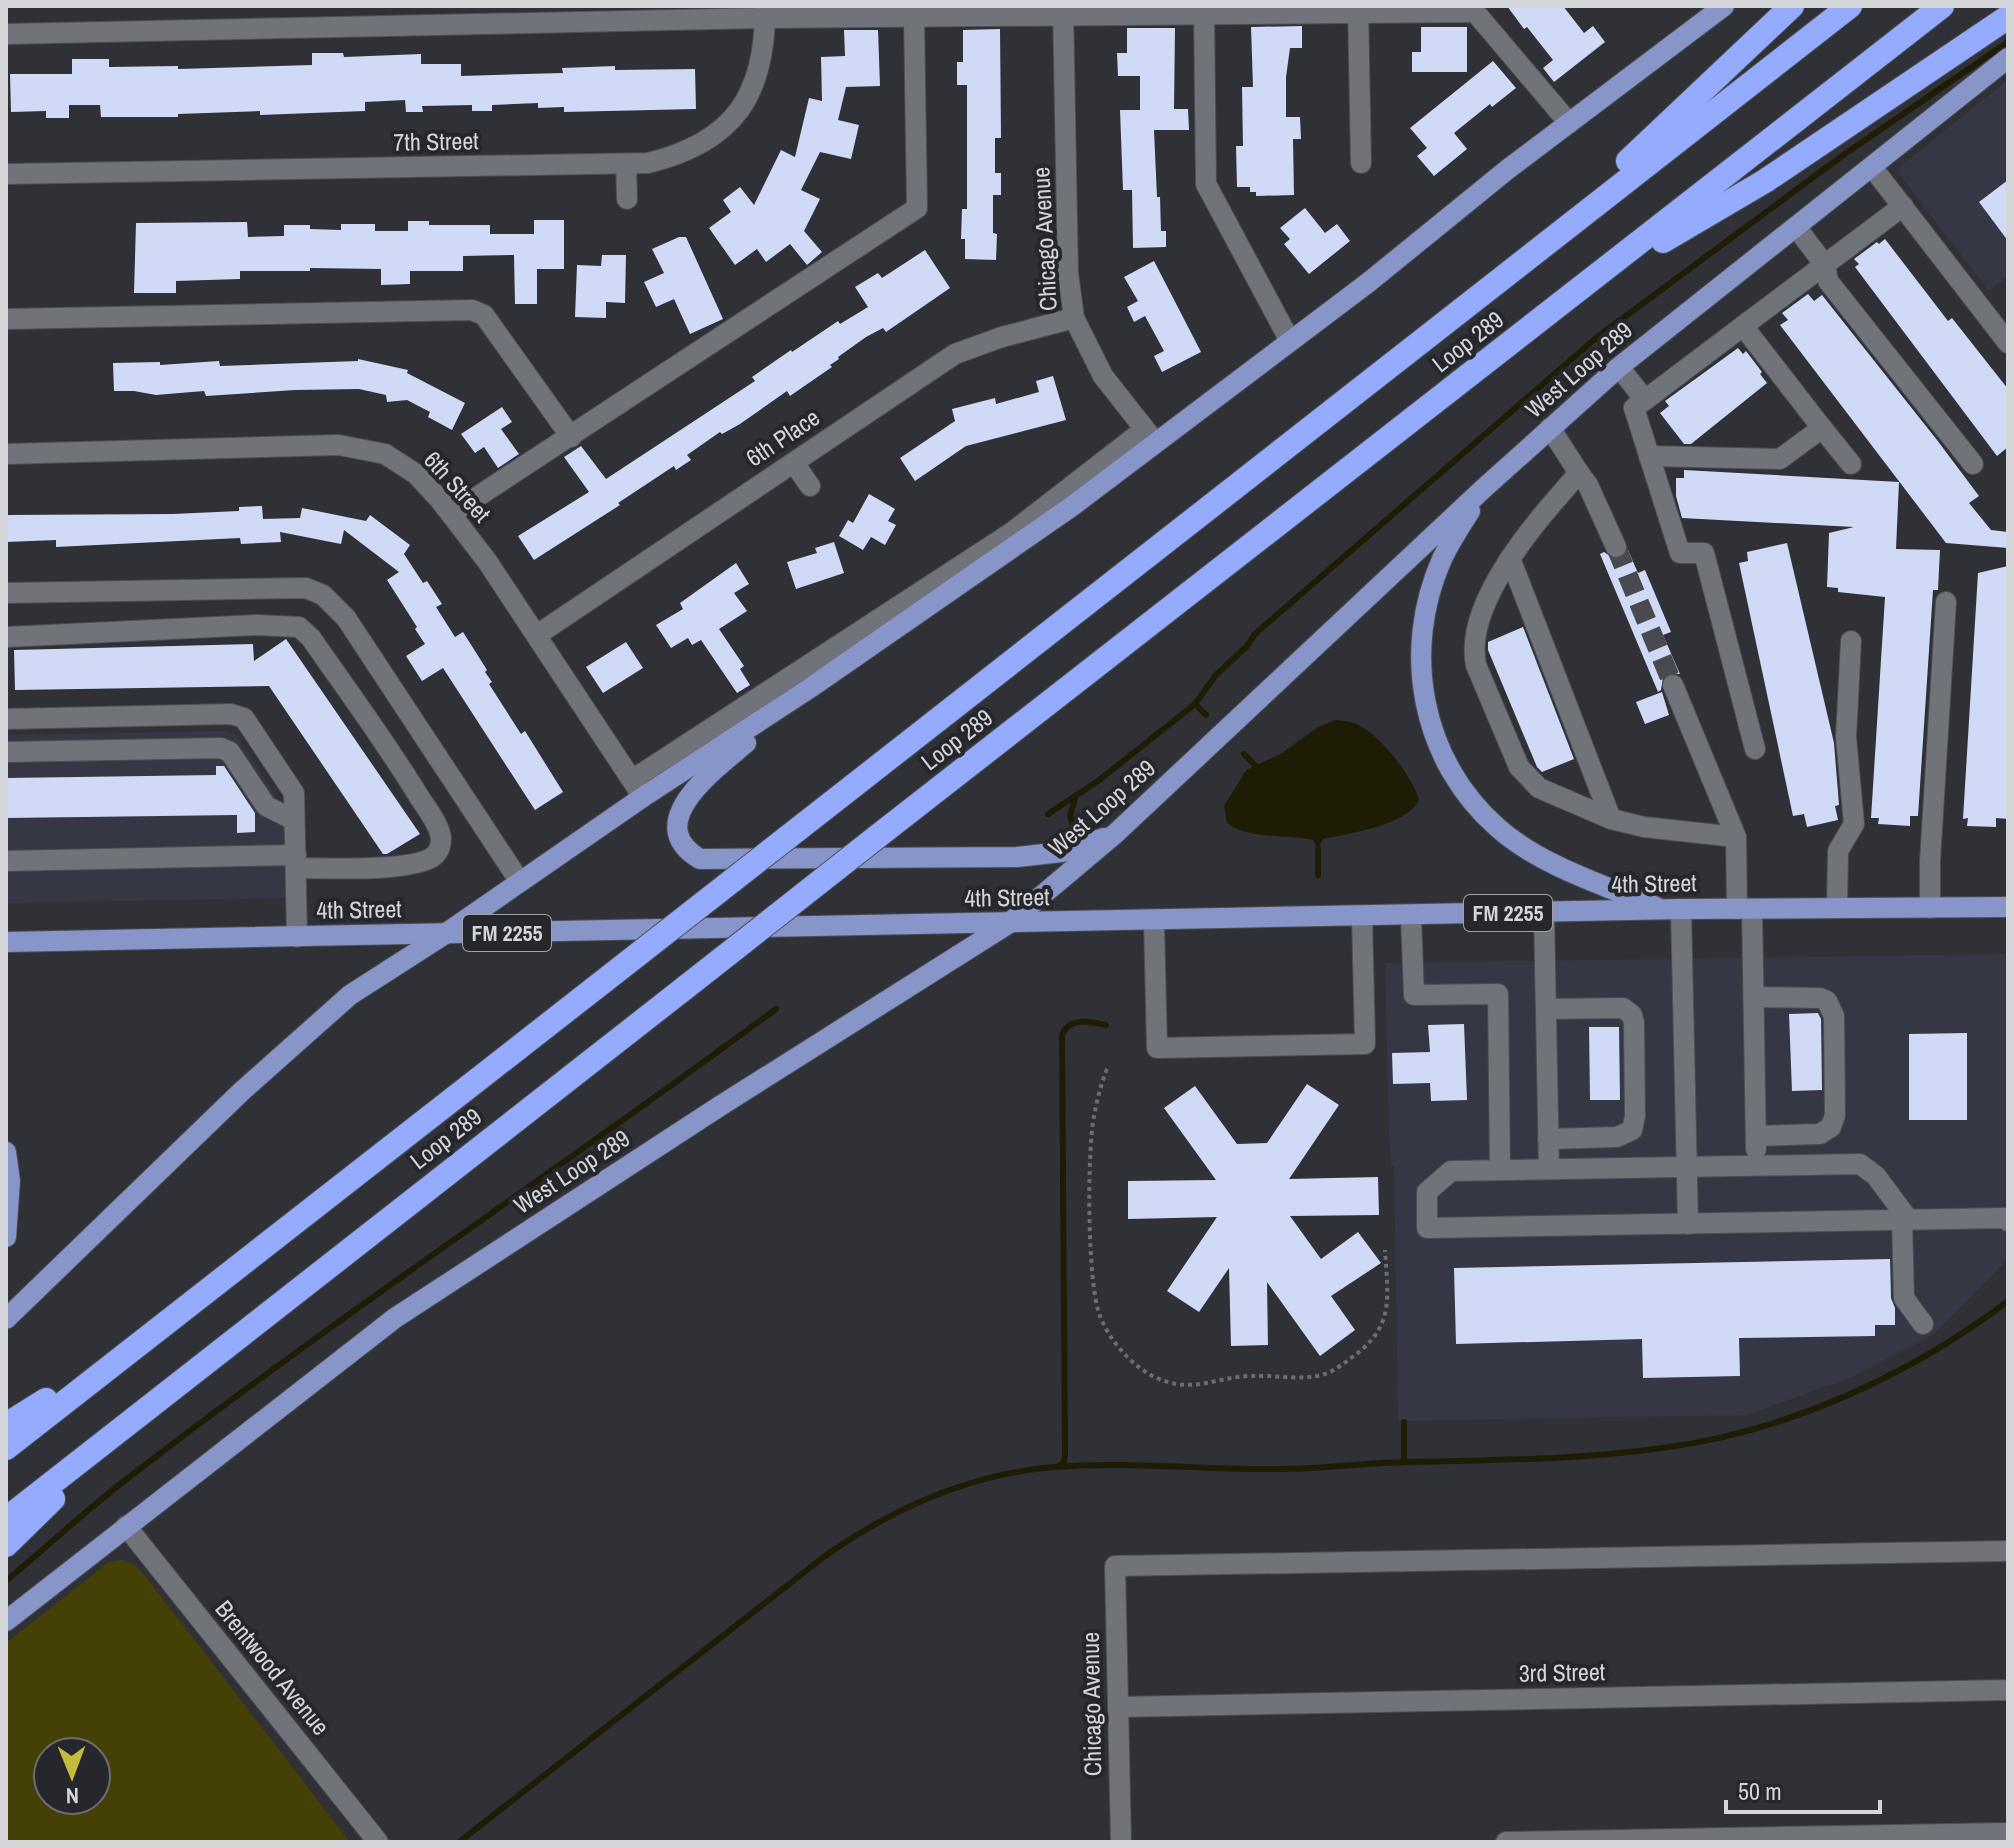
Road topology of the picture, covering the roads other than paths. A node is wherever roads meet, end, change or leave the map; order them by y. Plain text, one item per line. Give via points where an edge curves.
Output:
1 (1724, 6) edge
2 (1792, 6) edge
3 (1850, 6) edge
4 (1942, 6) edge
5 (1358, 9) edge
6 (1063, 10) edge
7 (765, 12) edge
8 (1204, 13) junction
9 (914, 16) junction
10 (2008, 17) edge
11 (6, 34) edge
12 (2008, 58) edge
13 (1569, 123) junction
14 (1361, 163) dead end
15 (626, 164) junction
16 (1872, 167) junction
17 (6, 174) edge
18 (627, 199) dead end
19 (1903, 206) junction
20 (1796, 227) junction
21 (1527, 257) junction
22 (1825, 265) junction
23 (1074, 318) junction
24 (6, 319) edge
25 (1743, 326) junction
26 (1290, 341) junction
27 (2008, 343) edge
28 (1619, 367) junction
29 (1471, 376) junction
30 (1645, 400) junction
31 (1550, 428) junction
32 (1822, 428) junction
33 (1150, 436) junction
34 (571, 437) junction
35 (6, 454) edge
36 (1649, 456) junction
37 (794, 463) junction
38 (1851, 464) dead end
39 (1973, 464) dead end
40 (1579, 473) junction
41 (810, 486) dead end
42 (1483, 489) junction
43 (451, 514) junction
44 (1616, 547) tunnel mouth
45 (1510, 558) junction
46 (6, 593) edge
47 (1946, 602) dead end
48 (537, 635) junction
49 (6, 637) edge
50 (1851, 641) dead end
51 (1673, 685) tunnel mouth
52 (810, 688) junction
53 (6, 719) edge
54 (1755, 749) dead end
55 (6, 752) edge
56 (637, 788) junction
57 (1611, 819) junction
58 (294, 820) junction
59 (1116, 833) junction
60 (1736, 837) junction
61 (6, 861) edge
62 (296, 861) junction
63 (520, 882) junction
64 (2008, 907) edge
65 (1837, 908) junction
66 (1930, 908) junction
67 (1744, 909) junction
68 (1672, 910) junction
69 (1544, 913) junction
70 (1411, 916) junction
71 (1362, 917) junction
72 (1154, 921) junction
73 (1008, 924) junction
74 (445, 934) junction
75 (297, 937) junction
76 (6, 942) edge
77 (1754, 997) junction
78 (1546, 1009) junction
79 (1756, 1136) junction
80 (1548, 1139) junction
81 (6, 1152) edge
82 (1756, 1165) junction
83 (1686, 1167) junction
84 (1549, 1169) junction
85 (1500, 1170) junction
86 (1905, 1219) junction
87 (2008, 1221) edge
88 (1688, 1224) junction
89 (6, 1237) edge
90 (6, 1319) edge
91 (1923, 1324) dead end
92 (153, 1333) junction
93 (134, 1420) junction
94 (6, 1425) edge
95 (6, 1448) edge
96 (6, 1519) edge
97 (126, 1526) junction
98 (6, 1545) edge
99 (2008, 1551) edge
100 (6, 1621) edge
101 (2008, 1690) edge
102 (1118, 1707) junction
103 (2008, 1833) edge
104 (1773, 1840) edge
105 (378, 1842) edge
106 (1121, 1842) edge
107 (1506, 1842) edge

1 - 13 main road
2 - 21 highway
3 - 21 highway, Loop 289
4 - 29 highway, Loop 289
5 - 8 street
5 - 13 street via 1475,12
5 - 14 street
6 - 8 street
6 - 9 street
6 - 23 street, Chicago Avenue via 1068,273
7 - 9 street
7 - 11 street
7 - 15 street, 7th Street via 756,82 725,127 681,155
8 - 26 street via 1206,184
9 - 34 street via 917,208
10 - 29 highway via 1765,181 1666,239
12 - 16 main road, West Loop 289
13 - 26 main road
15 - 17 street, 7th Street
15 - 18 street
16 - 19 street
16 - 20 main road, West Loop 289
19 - 22 street
19 - 27 street
20 - 22 street
20 - 28 main road, West Loop 289
21 - 92 highway, Loop 289, bridge
22 - 25 street
22 - 39 street via 1828,281
23 - 33 street, Chicago Avenue via 1103,376
23 - 37 street, 6th Place via 955,354
24 - 34 street via 472,310 484,315
25 - 30 street
25 - 32 street
26 - 33 main road
28 - 30 street
28 - 31 main road, West Loop 289
29 - 93 highway, Loop 289, bridge
30 - 36 street via 1634,408
31 - 40 street
31 - 42 main road, West Loop 289
32 - 36 street via 1780,459
32 - 38 street
33 - 52 main road via 972,578
33 - 56 street
34 - 43 street
35 - 43 street, 6th Street via 339,445 385,454 416,474
36 - 54 street via 1680,553 1704,553
37 - 41 street
37 - 48 street, 6th Place
40 - 44 street
40 - 45 street
42 - 59 main road, West Loop 289
42 - 68 main road via 1442,558 1427,603 1421,674 1432,732 1463,791 1498,829 1560,866
43 - 48 street, 6th Street
45 - 57 street
45 - 57 street via 1479,621 1476,665 1526,777 1554,796
46 - 63 street via 306,588 323,595 346,618
47 - 66 street
48 - 56 street, 6th Street
49 - 62 street via 299,627 404,772 441,838 440,848 426,861 401,867
50 - 65 street via 1846,737 1854,824 1838,851
51 - 60 street
52 - 56 main road
52 - 59 main road via 694,788 678,816 686,851 700,859 1017,857 1062,852
53 - 58 street via 231,714 244,718 294,793
55 - 58 street via 221,748 230,752 266,806
56 - 63 main road
57 - 60 street via 1673,832
58 - 62 street
59 - 73 main road, West Loop 289
60 - 67 street
61 - 62 street
62 - 75 street
63 - 74 main road
64 - 66 main road, 4th Street / FM 2255
65 - 66 main road, 4th Street / FM 2255
65 - 67 main road, 4th Street / FM 2255
67 - 68 main road, 4th Street / FM 2255
67 - 77 street
68 - 69 main road, 4th Street / FM 2255
68 - 83 street
69 - 70 main road, 4th Street / FM 2255
69 - 78 street
70 - 71 main road, 4th Street / FM 2255
70 - 85 street via 1414,995 1498,994
71 - 72 main road, 4th Street / FM 2255
71 - 72 street via 1365,1044 1349,1045 1157,1048
72 - 73 main road, 4th Street / FM 2255
73 - 74 main road, 4th Street / FM 2255
73 - 97 main road, West Loop 289 via 395,1318
74 - 75 main road, 4th Street / FM 2255
74 - 90 main road via 350,995 242,1091
75 - 76 main road, 4th Street / FM 2255
77 - 79 street
77 - 79 street via 1820,998 1834,1016 1831,1127 1820,1134
78 - 80 street
78 - 80 street via 1623,1008 1634,1023 1632,1130 1617,1137
79 - 82 street
80 - 84 street
81 - 89 main road
82 - 83 street
82 - 86 street via 1864,1165
83 - 84 street
83 - 88 street
84 - 85 street
85 - 88 street via 1451,1171 1427,1192 1427,1228
86 - 87 street
86 - 88 street
86 - 91 street via 1904,1298
92 - 94 highway
92 - 95 highway, Loop 289
93 - 96 highway, Loop 289
93 - 98 highway
97 - 100 main road, West Loop 289
97 - 105 street, Brentwood Avenue
99 - 102 street, Chicago Avenue via 1115,1566
101 - 102 street, 3rd Street
102 - 106 street, Chicago Avenue
103 - 104 street
104 - 107 street

